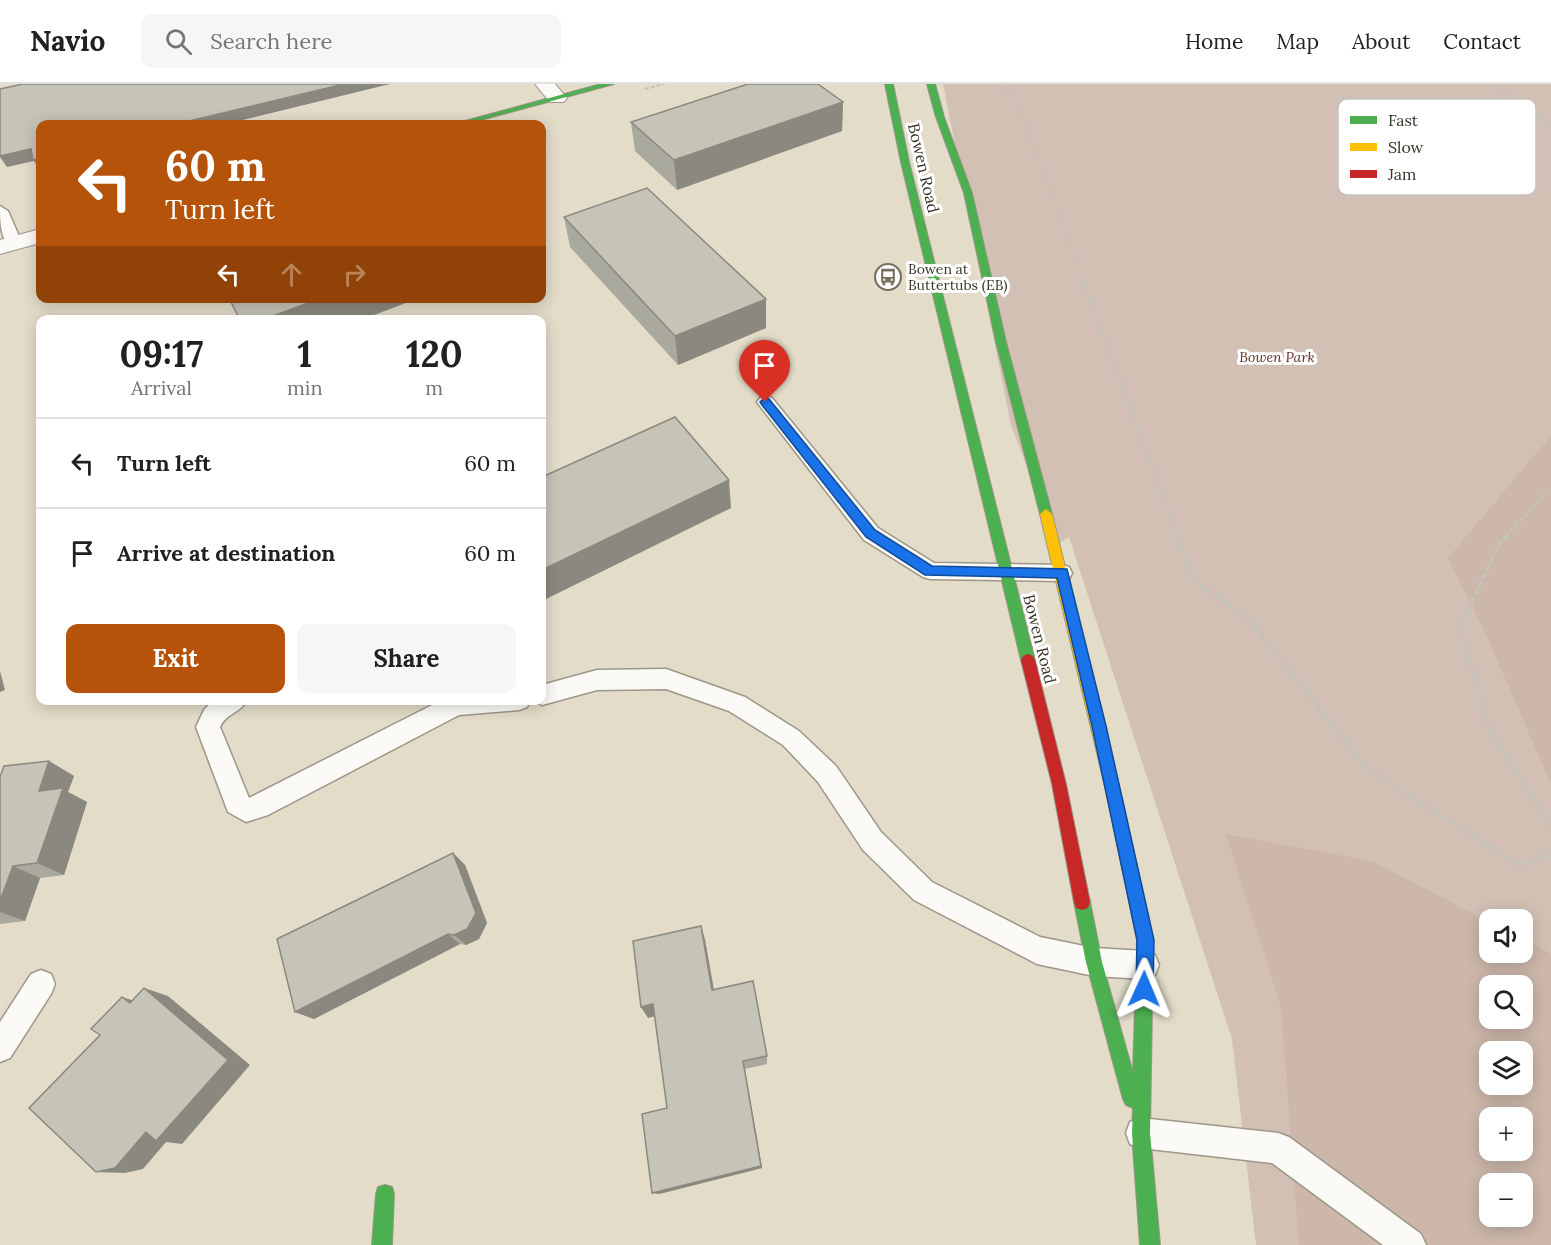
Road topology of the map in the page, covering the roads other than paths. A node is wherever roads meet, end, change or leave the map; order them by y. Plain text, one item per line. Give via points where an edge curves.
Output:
1 (610, 84) edge
2 (889, 84) edge
3 (931, 84) edge
4 (551, 91) edge
5 (469, 120) edge
6 (0, 211) edge
7 (36, 237) edge
8 (7, 245) edge
9 (765, 402) dead end
10 (1062, 573) junction
11 (1007, 574) junction
12 (546, 694) edge
13 (226, 705) edge
14 (450, 705) edge
15 (1094, 962) junction
16 (1145, 965) junction
17 (40, 984) dead end
18 (0, 1048) edge
19 (1141, 1132) junction
20 (386, 1194) dead end
21 (382, 1245) edge
22 (1150, 1245) edge
23 (1410, 1245) edge

1 - 4 main road
2 - 11 main road, Bowen Road
3 - 10 main road, Bowen Road via 968,193 1001,342
4 - 5 main road
6 - 8 lane
7 - 8 street
9 - 11 lane via 871,534 930,571
10 - 11 lane
10 - 16 main road, Bowen Road via 1145,940
11 - 15 main road, Bowen Road via 1059,784
12 - 15 lane via 597,680 666,679 737,704 791,738 827,774 872,841 923,891 1037,950
13 - 14 lane via 211,715 208,727 237,804 246,810 260,807
15 - 16 lane
15 - 19 main road, Bowen Road
16 - 19 main road, Bowen Road
17 - 18 lane
19 - 22 main road, Bowen Road
19 - 23 lane via 1278,1148
20 - 21 main road

